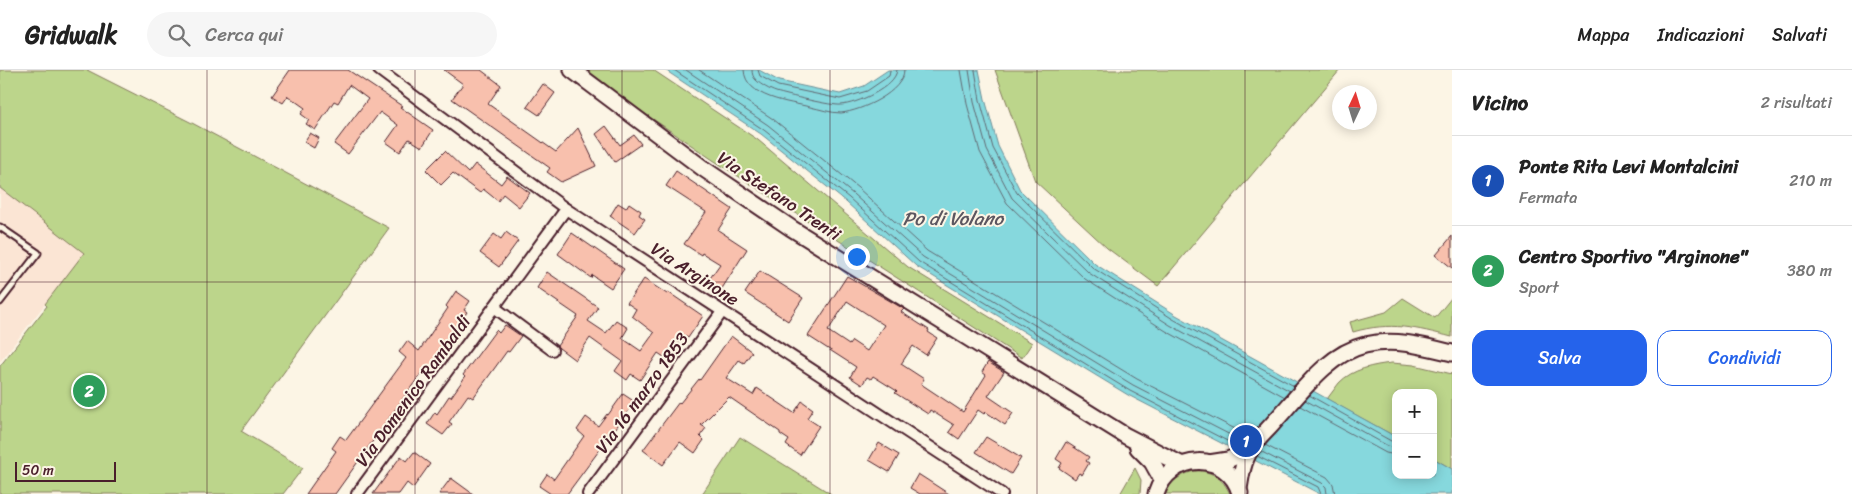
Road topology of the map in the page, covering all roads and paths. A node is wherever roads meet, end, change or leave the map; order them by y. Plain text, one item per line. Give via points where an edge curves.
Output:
1 (378, 70) edge
2 (572, 70) edge
3 (566, 209) junction
4 (0, 227) edge
5 (0, 302) edge
6 (494, 307) junction
7 (722, 312) junction
8 (552, 350) dead end
9 (1452, 353) edge
10 (1126, 436) junction
11 (1251, 449) junction
12 (1209, 463) junction
13 (1182, 464) junction
14 (1159, 487) edge
15 (1240, 492) edge
16 (357, 494) edge
17 (588, 494) edge
18 (1002, 494) edge

1 - 3 street, Via Arginone
2 - 10 main road, Via Stefano Trenti via 741,195 798,233
3 - 6 street, Via Domenico Rambaldi
3 - 7 street, Via Arginone
4 - 5 lane via 38,253
6 - 8 street, Via Domenico Rambaldi
6 - 16 street, Via Domenico Rambaldi
7 - 17 street, Via 16 marzo 1853
7 - 18 street, Via Arginone
9 - 11 main road via 1396,342 1366,345 1342,355 1322,370
10 - 13 main road, Via Stefano Trenti
10 - 14 main road, Via Stefano Trenti via 1152,462
11 - 12 main road, Via Stefano Trenti via 1228,460
11 - 15 main road via 1244,464
12 - 13 main road, Via Stefano Trenti
12 - 15 main road via 1226,472
13 - 14 main road, Via Stefano Trenti via 1169,472

